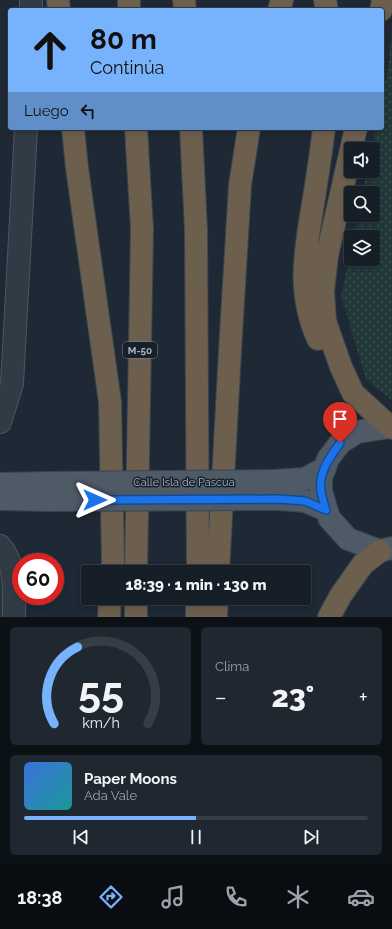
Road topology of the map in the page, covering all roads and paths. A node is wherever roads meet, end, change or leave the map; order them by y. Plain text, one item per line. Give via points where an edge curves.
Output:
1 (26, 130) edge
2 (72, 130) edge
3 (136, 130) edge
4 (191, 130) edge
5 (250, 130) edge
6 (324, 130) edge
7 (356, 130) edge
8 (353, 393) junction
9 (0, 422) edge
10 (391, 428) edge
11 (325, 468) junction
12 (0, 484) edge
13 (276, 490) junction
14 (49, 492) junction
15 (0, 499) edge
16 (326, 510) junction
17 (0, 546) edge
18 (386, 549) edge
19 (113, 565) edge
20 (136, 565) edge
21 (198, 565) edge
22 (218, 565) edge
23 (110, 605) edge
24 (136, 605) edge
25 (197, 605) edge
26 (217, 605) edge
27 (14, 617) edge
28 (109, 617) edge
29 (136, 617) edge
30 (197, 617) edge
31 (216, 617) edge
32 (329, 617) edge

1 - 9 lane via 12,384
2 - 19 highway via 110,402
3 - 20 highway, M-50 via 142,229
4 - 21 highway via 196,230
5 - 22 highway via 240,185
6 - 8 highway via 305,254 304,288 311,324 332,370
7 - 8 highway via 327,256 323,291 325,322
8 - 10 highway
10 - 11 main road via 357,432 340,443 328,459
11 - 13 main road
11 - 16 main road via 321,478 321,491
12 - 14 main road, Calle Isla de Pascua
13 - 14 main road, Calle Isla de Pascua, bridge
13 - 16 main road
14 - 15 main road, Calle Isla de Pascua
16 - 18 main road via 329,518 348,539
17 - 27 lane via 11,565
18 - 32 highway via 362,564
23 - 28 highway
24 - 29 highway
25 - 30 highway
26 - 31 highway

